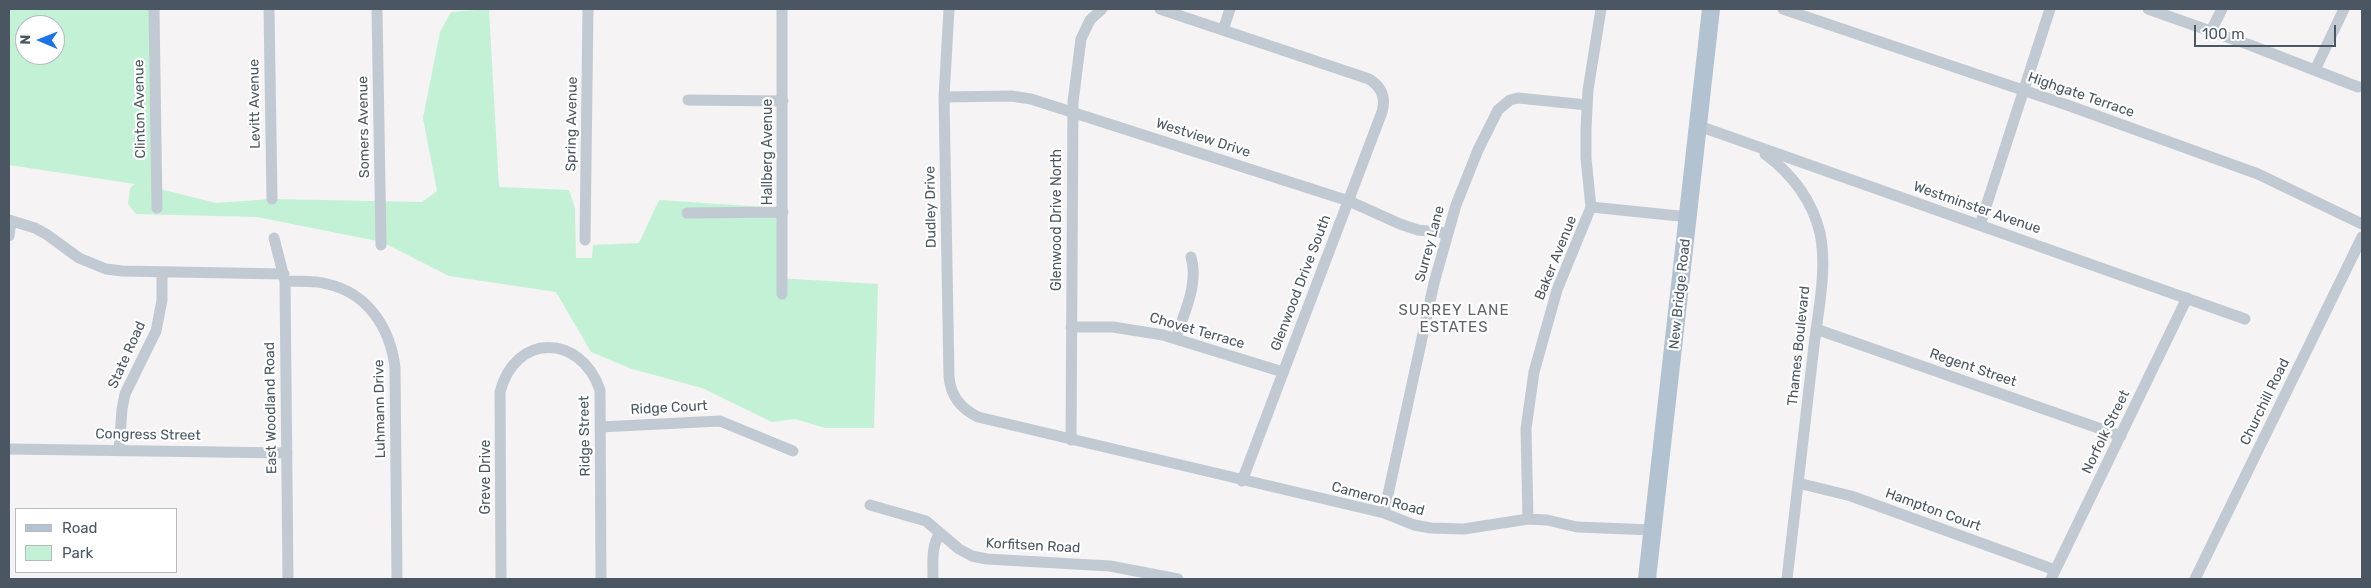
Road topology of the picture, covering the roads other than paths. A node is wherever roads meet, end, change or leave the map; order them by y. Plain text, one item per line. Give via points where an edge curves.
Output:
1 (154, 9) edge
2 (268, 9) edge
3 (377, 9) edge
4 (588, 9) edge
5 (782, 9) edge
6 (949, 9) edge
7 (1102, 9) edge
8 (1160, 9) edge
9 (1230, 9) edge
10 (1601, 9) edge
11 (1711, 9) edge
12 (1783, 9) edge
13 (2050, 9) edge
14 (2148, 9) edge
15 (2222, 9) edge
16 (2344, 9) edge
17 (1223, 30) junction
18 (2211, 31) junction
19 (2315, 70) junction
20 (2358, 88) dead end
21 (2024, 90) junction
22 (944, 97) junction
23 (688, 100) dead end
24 (783, 101) junction
25 (1587, 105) junction
26 (1073, 111) junction
27 (1699, 126) junction
28 (1748, 145) junction
29 (272, 199) dead end
30 (1348, 200) junction
31 (1592, 207) junction
32 (157, 208) dead end
33 (783, 212) junction
34 (688, 213) dead end
35 (1689, 217) junction
36 (10, 221) edge
37 (2362, 224) edge
38 (1980, 225) junction
39 (1447, 233) junction
40 (9, 236) edge
41 (2362, 237) edge
42 (274, 238) dead end
43 (585, 240) dead end
44 (381, 245) dead end
45 (1191, 257) dead end
46 (162, 272) junction
47 (285, 278) junction
48 (782, 294) dead end
49 (2187, 298) junction
50 (2245, 319) dead end
51 (1071, 327) junction
52 (1816, 329) junction
53 (1176, 338) junction
54 (1283, 372) junction
55 (505, 376) joint
56 (959, 404) joint
57 (600, 427) junction
58 (2121, 436) junction
59 (1071, 440) junction
60 (9, 449) edge
61 (119, 450) junction
62 (794, 451) dead end
63 (287, 453) junction
64 (1242, 481) junction
65 (1798, 484) junction
66 (870, 505) dead end
67 (1384, 513) junction
68 (1528, 519) junction
69 (1653, 530) junction
70 (940, 533) junction
71 (2053, 575) edge
72 (288, 579) edge
73 (397, 579) edge
74 (501, 579) edge
75 (601, 579) edge
76 (933, 579) edge
77 (1178, 579) edge
78 (1647, 579) edge
79 (1787, 579) edge
80 (2195, 579) edge

1 - 32 street, Clinton Avenue
2 - 29 street, Levitt Avenue
3 - 44 street, Somers Avenue
4 - 43 street, Spring Avenue
5 - 24 street, Hallberg Avenue
6 - 22 street, Dudley Drive
7 - 26 street, Glenwood Drive North via 1090,20 1081,39
8 - 17 street
9 - 17 street
10 - 25 street, Baker Avenue
11 - 27 main road, New Bridge Road
12 - 21 street, Highgate Terrace
13 - 21 street
14 - 18 street
15 - 18 street
16 - 19 street
17 - 30 street, Glenwood Drive South via 1376,83 1383,95 1382,112
18 - 19 street
19 - 20 street
21 - 37 street, Highgate Terrace via 2258,174
21 - 38 street
22 - 26 street, Westview Drive via 1011,96
22 - 56 street, Dudley Drive via 949,377
23 - 24 street
24 - 33 street, Hallberg Avenue
25 - 31 street, Baker Avenue via 1586,158
25 - 39 street, Surrey Lane via 1518,98 1504,104 1478,150
26 - 30 street, Westview Drive
26 - 51 street, Glenwood Drive North
27 - 28 street, Westminster Avenue
27 - 35 main road, New Bridge Road
28 - 38 street, Westminster Avenue
28 - 52 street, Thames Boulevard via 1791,177 1815,217 1823,266
30 - 39 street, Westview Drive via 1400,224 1418,230
30 - 54 street, Glenwood Drive South
31 - 35 street
31 - 68 street, Baker Avenue via 1557,290 1534,372 1526,430
33 - 34 street
33 - 48 street, Hallberg Avenue
35 - 69 main road, New Bridge Road
36 - 40 street
36 - 46 street, Luhmann Drive via 40,231 78,258 93,264 122,271
38 - 49 street, Westminster Avenue
39 - 67 street, Surrey Lane
41 - 80 street, Churchill Road
42 - 47 street, East Woodland Road
45 - 53 street via 1193,284
46 - 47 street, Luhmann Drive
46 - 61 street, State Road via 158,322 150,347 125,394
47 - 63 street, East Woodland Road
47 - 73 street, Luhmann Drive via 326,283 349,292 373,311 388,336 395,367
49 - 50 street, Westminster Avenue
49 - 58 street, Norfolk Street
51 - 53 street, Chovet Terrace via 1122,328
51 - 59 street, Glenwood Drive North
52 - 58 street, Regent Street
52 - 65 street, Thames Boulevard
53 - 54 street, Chovet Terrace
54 - 64 street, Glenwood Drive South
55 - 57 street, Ridge Street via 525,354 546,348 570,352 586,363 594,374 600,390
55 - 74 street, Greve Drive via 500,392
56 - 59 street, Cameron Road via 978,417
57 - 62 street, Ridge Court via 720,421
57 - 75 street, Ridge Street
58 - 71 street, Norfolk Street
59 - 64 street, Cameron Road
60 - 61 street, Congress Street
61 - 63 street, Congress Street
63 - 72 street, East Woodland Road
64 - 67 street, Cameron Road
65 - 71 street, Hampton Court via 1851,496
65 - 79 street, Thames Boulevard
66 - 70 street, Korfitsen Road via 926,521
67 - 68 street, Cameron Road via 1430,528 1464,529
68 - 69 street, Cameron Road via 1577,527
69 - 78 main road, New Bridge Road
70 - 76 street via 933,551
70 - 77 street, Korfitsen Road via 959,549 986,559 1110,566

